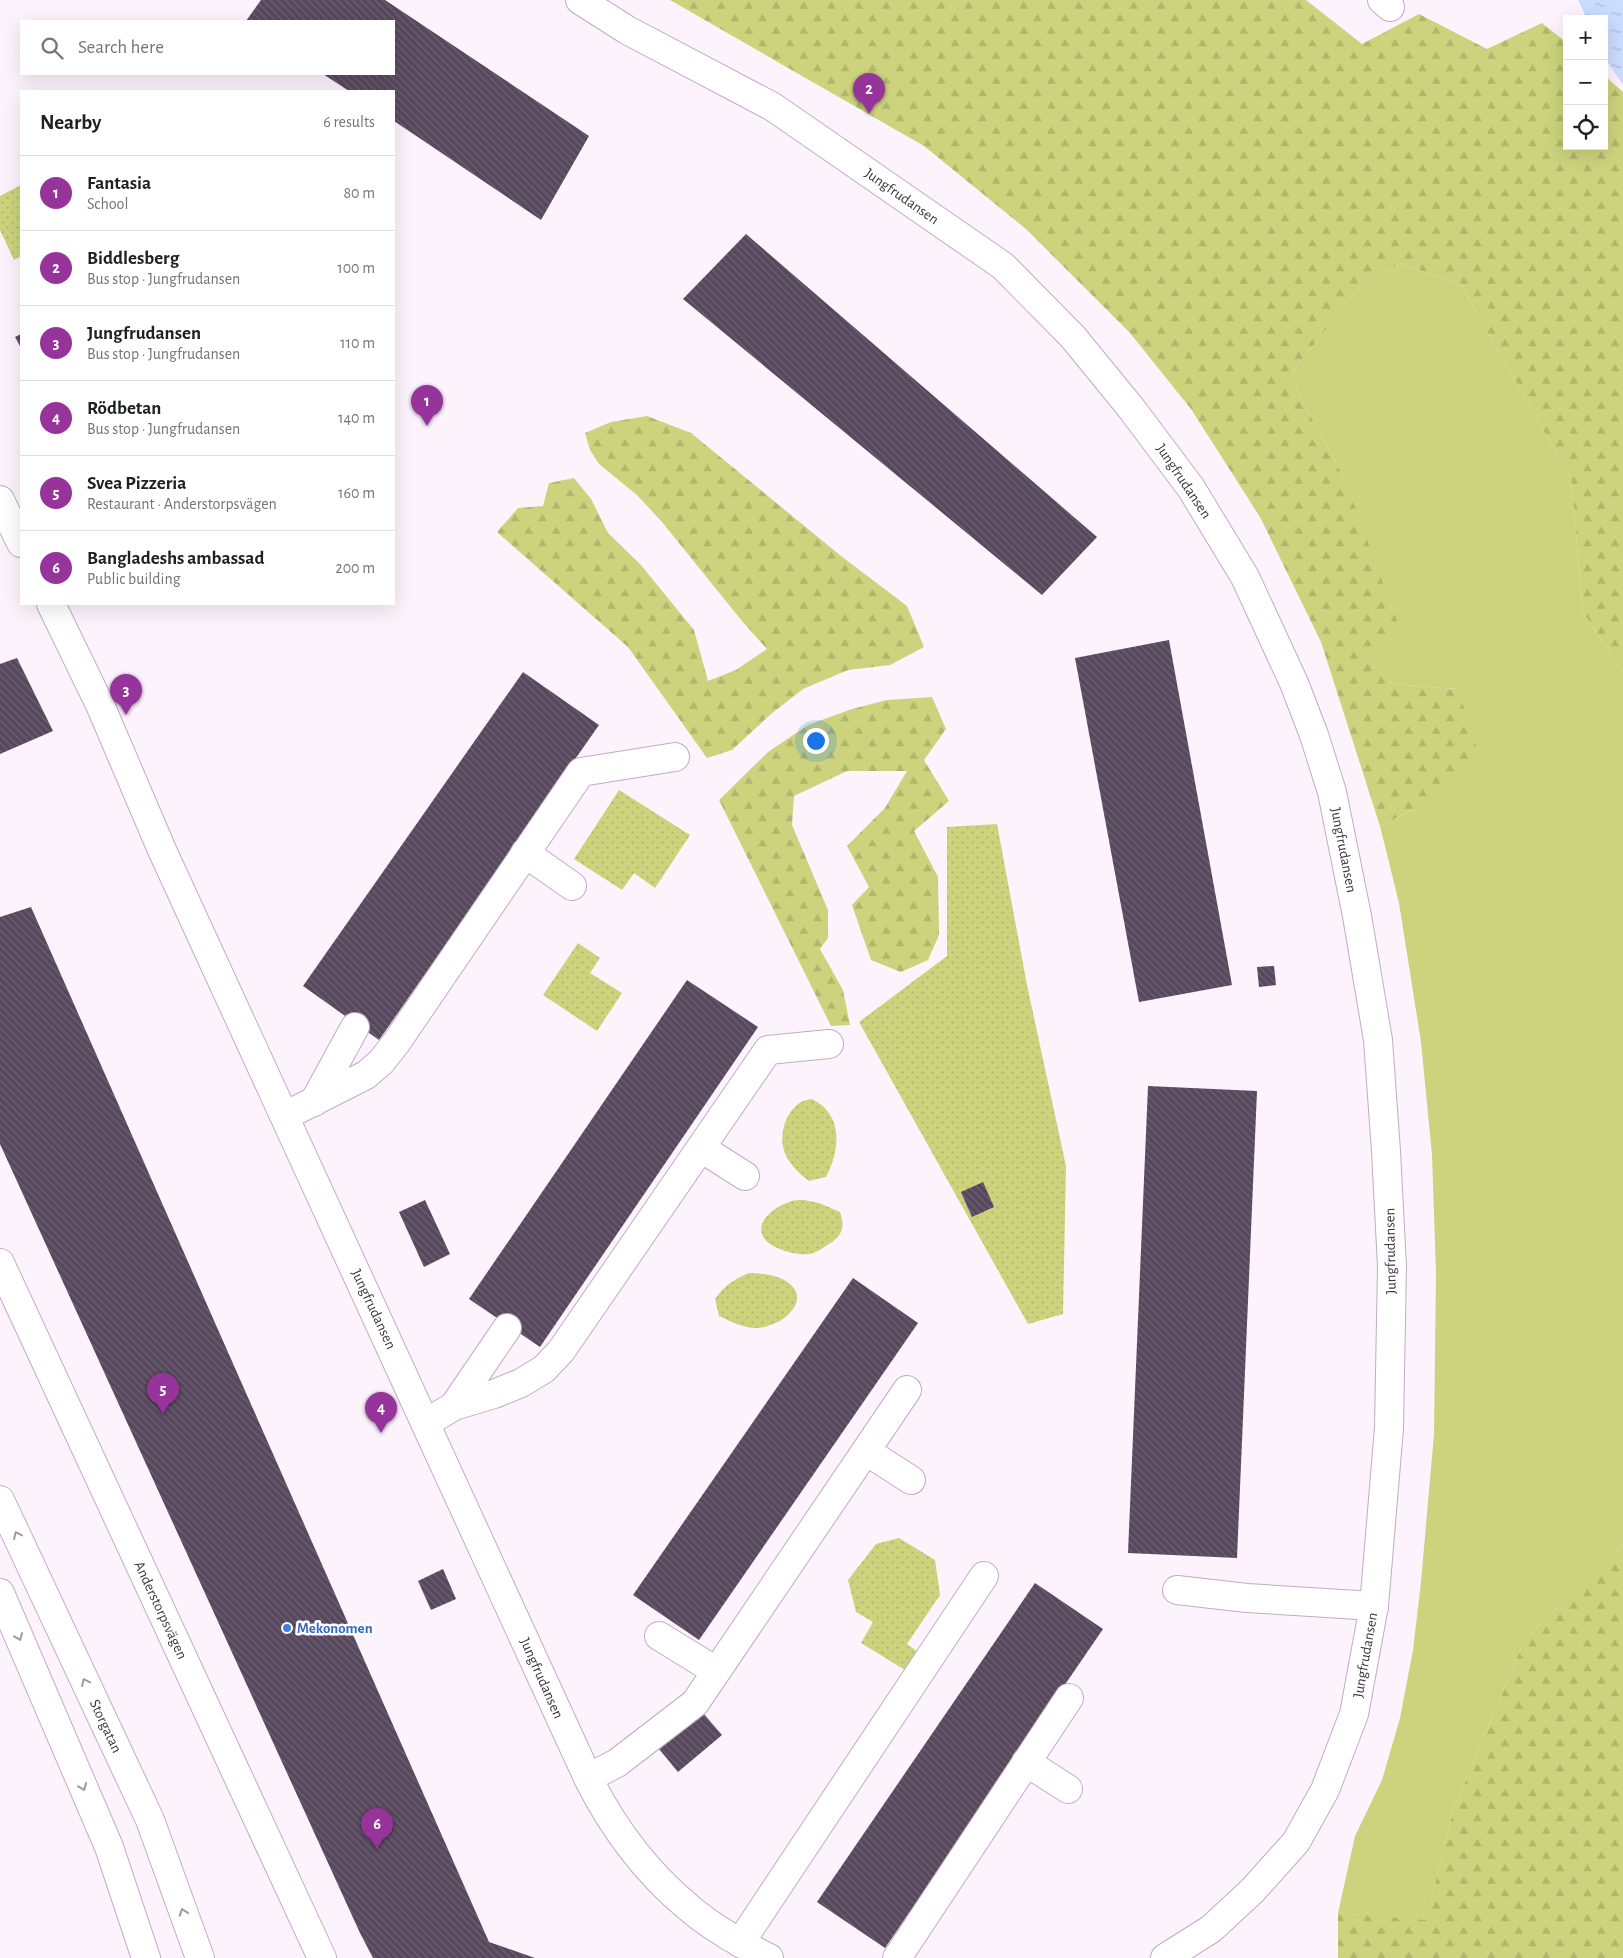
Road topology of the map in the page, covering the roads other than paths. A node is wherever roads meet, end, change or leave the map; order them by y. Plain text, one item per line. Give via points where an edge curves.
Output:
1 (580, 0) edge
2 (0, 500) edge
3 (20, 541) edge
4 (51, 605) edge
5 (675, 757) dead end
6 (526, 854) junction
7 (572, 886) dead end
8 (355, 1027) dead end
9 (829, 1044) dead end
10 (314, 1102) junction
11 (285, 1116) junction
12 (701, 1148) junction
13 (745, 1176) dead end
14 (0, 1263) edge
15 (507, 1328) dead end
16 (907, 1390) dead end
17 (454, 1406) junction
18 (426, 1423) junction
19 (866, 1451) junction
20 (911, 1480) dead end
21 (0, 1500) edge
22 (984, 1576) dead end
23 (1177, 1590) dead end
24 (0, 1593) edge
25 (1374, 1606) junction
26 (658, 1636) dead end
27 (716, 1671) junction
28 (1068, 1698) dead end
29 (1026, 1762) junction
30 (588, 1778) junction
31 (1068, 1789) dead end
32 (740, 1943) junction
33 (146, 1958) edge
34 (200, 1958) edge
35 (322, 1958) edge
36 (769, 1958) edge
37 (896, 1958) edge
38 (1165, 1958) edge

1 - 25 street, Jungfrudansen via 627,30 773,107 1003,266 1073,337 1131,408 1191,488 1244,577 1294,683 1332,792 1378,1040 1392,1266 1389,1428
2 - 3 street
4 - 11 street, Jungfrudansen via 101,707 162,850
5 - 6 street via 581,772
6 - 7 street
6 - 10 street via 381,1062 366,1075
8 - 10 street
9 - 12 street via 768,1050
10 - 11 street
11 - 18 street, Jungfrudansen
12 - 13 street
12 - 17 street via 561,1351 544,1369 522,1383
14 - 35 street, Anderstorpsvägen
15 - 17 street
16 - 19 street
17 - 18 street
18 - 30 street, Jungfrudansen
19 - 20 street
19 - 27 street
34 -> 21 street, Storgatan via 150,1820
22 - 32 street
23 - 25 street
24 -> 33 street via 109,1847
25 - 38 street, Jungfrudansen via 1354,1714 1325,1790 1296,1842 1252,1891 1211,1929
26 - 27 street
27 - 30 street via 695,1703 617,1763
28 - 29 street
29 - 31 street
29 - 37 street
30 - 32 street, Jungfrudansen via 604,1811 646,1865 688,1908
32 - 36 street, Jungfrudansen

